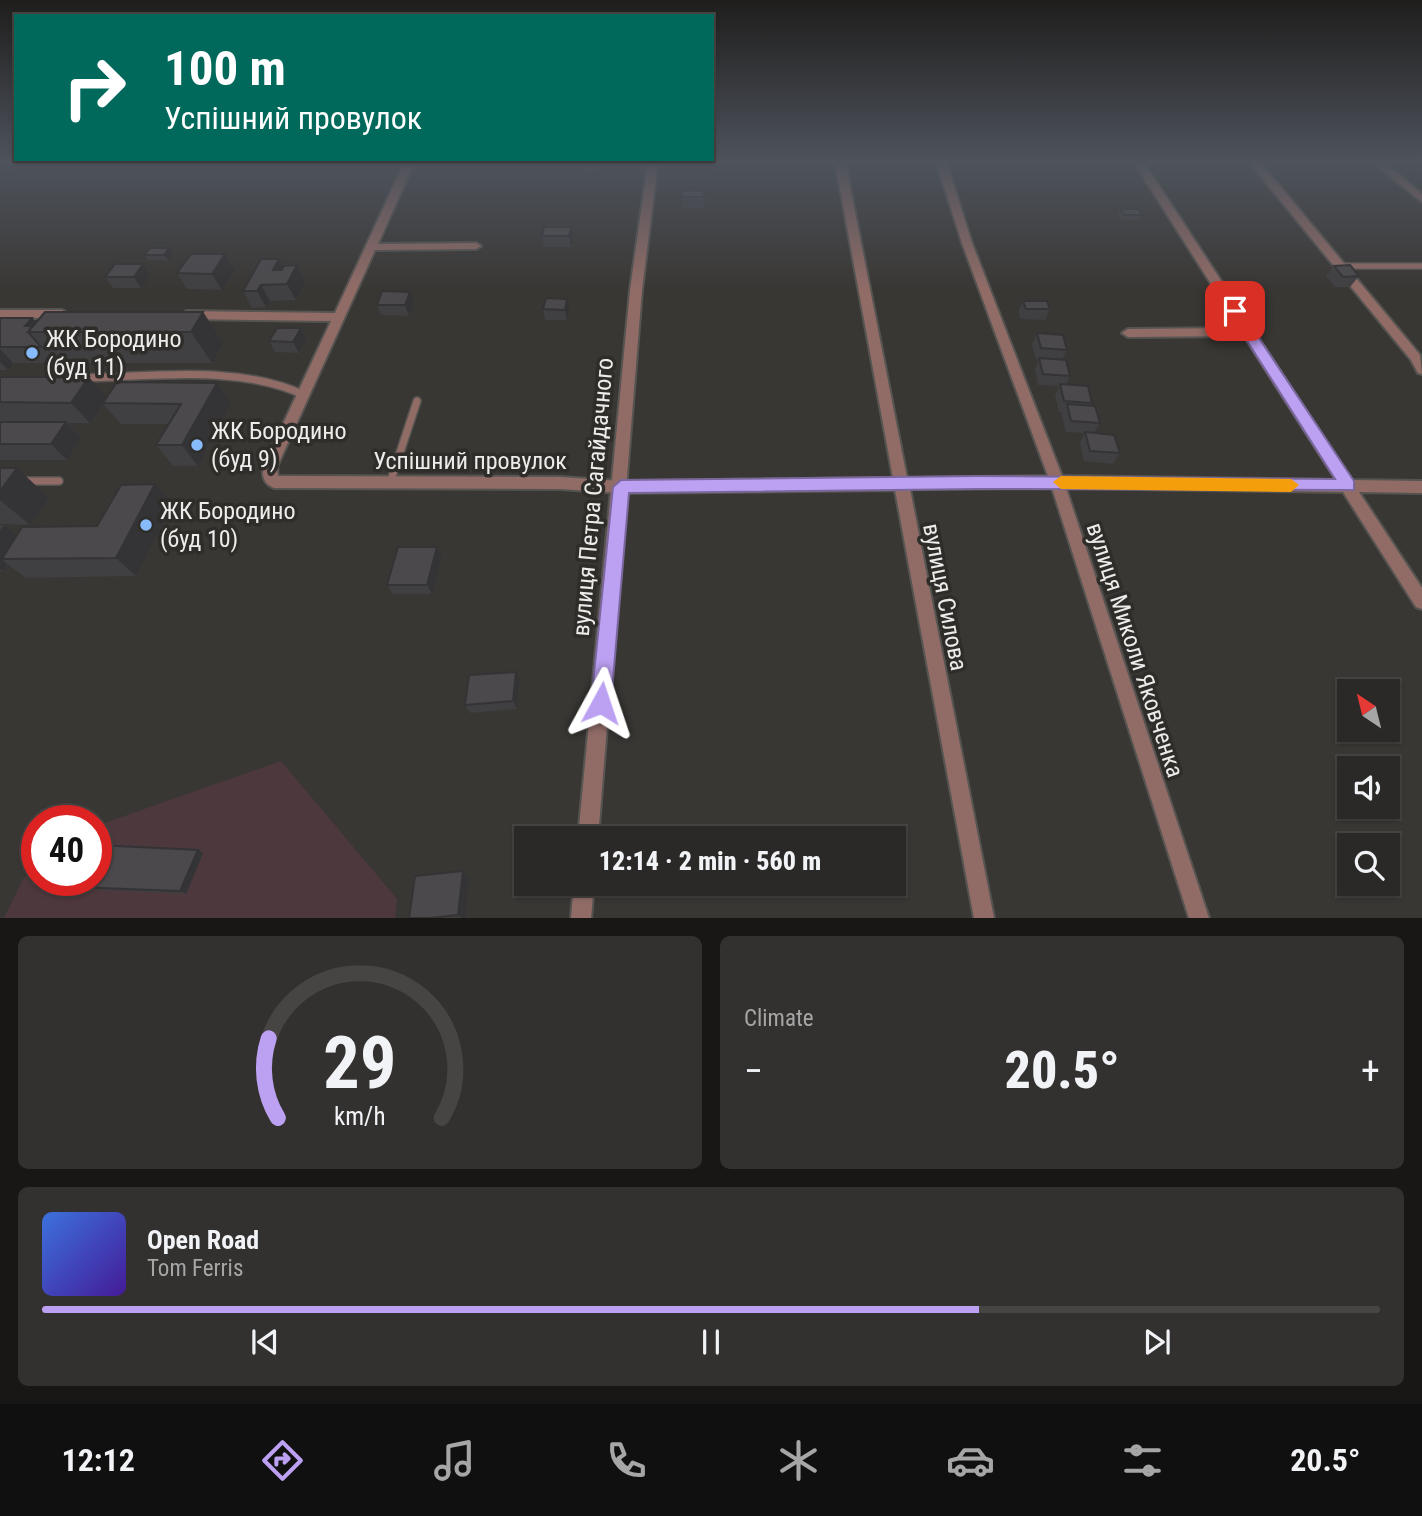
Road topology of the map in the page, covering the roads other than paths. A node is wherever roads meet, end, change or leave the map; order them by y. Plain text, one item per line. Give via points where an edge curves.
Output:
1 (392, 204) edge
2 (647, 204) edge
3 (848, 204) edge
4 (954, 204) edge
5 (1165, 204) edge
6 (1287, 204) edge
7 (476, 246) dead end
8 (374, 247) junction
9 (1338, 266) junction
10 (1422, 266) edge
11 (0, 314) edge
12 (78, 314) edge
13 (173, 315) edge
14 (340, 317) junction
15 (1248, 332) junction
16 (1128, 333) dead end
17 (1419, 358) edge
18 (1422, 370) edge
19 (72, 378) edge
20 (304, 395) junction
21 (417, 401) dead end
22 (12, 481) edge
23 (59, 481) dead end
24 (900, 482) junction
25 (1057, 482) junction
26 (390, 484) junction
27 (1348, 486) junction
28 (621, 487) junction
29 (1422, 487) edge
30 (1422, 602) edge
31 (589, 826) edge
32 (583, 896) edge
33 (581, 918) edge
34 (984, 918) edge
35 (1199, 918) edge

1 - 8 street
2 - 28 street, вулиця Петра Сагайдачного
3 - 24 street, вулиця Силова
4 - 25 street, вулиця Миколи Яковченка
5 - 15 street
6 - 9 street
7 - 8 street
8 - 14 street
9 - 10 lane
9 - 17 street
11 - 12 street
13 - 14 street
14 - 20 street
15 - 16 street
15 - 27 street
17 - 18 street
19 - 20 lane via 228,378 286,387
20 - 26 street, Успішний провулок via 270,467 274,482
21 - 26 lane
22 - 23 lane
24 - 25 street, Успішний провулок
24 - 28 street, Успішний провулок
24 - 34 street, вулиця Силова
25 - 27 street, Успішний провулок
25 - 35 street, вулиця Миколи Яковченка
26 - 28 street, Успішний провулок
27 - 29 street, Успішний провулок
27 - 30 street
28 - 31 street, вулиця Петра Сагайдачного
32 - 33 street

